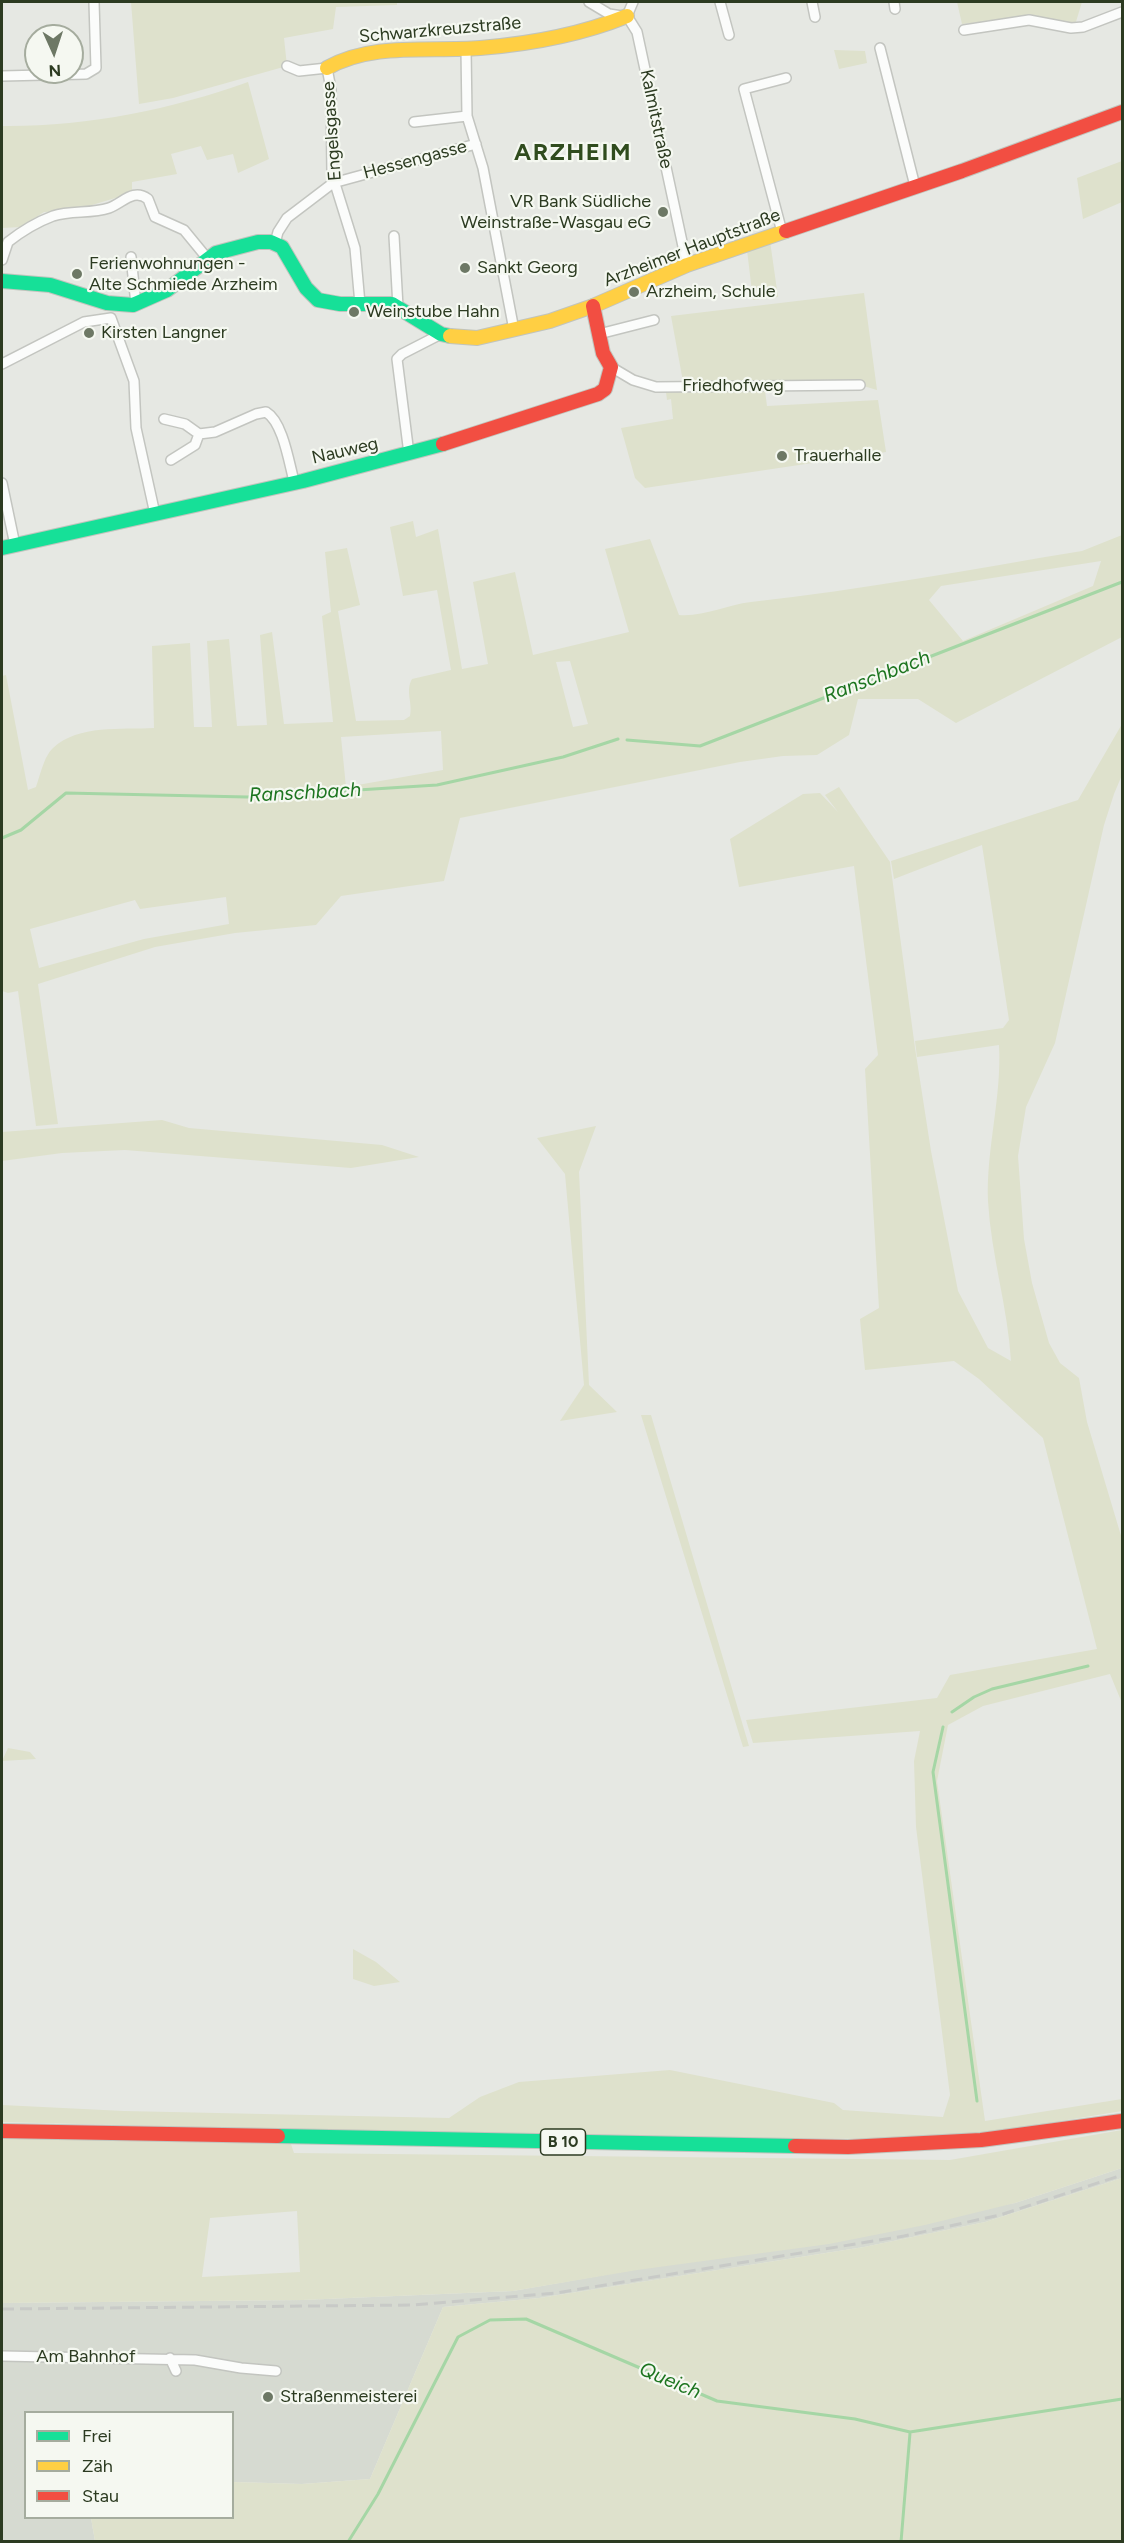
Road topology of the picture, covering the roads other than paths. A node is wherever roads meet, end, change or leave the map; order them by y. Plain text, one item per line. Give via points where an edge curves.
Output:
1 (94, 2) edge
2 (589, 2) edge
3 (633, 2) edge
4 (720, 2) edge
5 (812, 2) edge
6 (1122, 12) edge
7 (627, 16) junction
8 (815, 17) dead end
9 (964, 30) dead end
10 (729, 35) dead end
11 (880, 48) dead end
12 (466, 49) junction
13 (287, 66) dead end
14 (327, 68) junction
15 (2, 75) edge
16 (786, 78) dead end
17 (1122, 112) edge
18 (467, 116) junction
19 (414, 122) dead end
20 (476, 144) junction
21 (333, 183) junction
22 (915, 186) junction
23 (782, 232) junction
24 (394, 236) dead end
25 (275, 243) junction
26 (131, 257) dead end
27 (207, 258) junction
28 (2, 260) edge
29 (687, 265) junction
30 (2, 281) edge
31 (136, 304) junction
32 (360, 304) junction
33 (119, 306) junction
34 (593, 306) junction
35 (398, 307) junction
36 (111, 318) junction
37 (654, 320) dead end
38 (514, 330) junction
39 (441, 334) junction
40 (599, 334) junction
41 (2, 364) edge
42 (611, 367) junction
43 (860, 386) dead end
44 (164, 419) dead end
45 (199, 434) junction
46 (410, 454) junction
47 (171, 460) dead end
48 (294, 482) junction
49 (2, 483) edge
50 (155, 514) junction
51 (8, 546) edge
52 (1122, 2121) edge
53 (2, 2131) edge
54 (2, 2356) edge
55 (170, 2358) junction
56 (177, 2370) dead end
57 (276, 2372) dead end

1 - 15 street via 96,68 86,74
2 - 7 street via 609,14
3 - 7 street
4 - 10 street
5 - 8 street
6 - 9 street via 1083,27 1029,20
7 - 12 main road, Schwarzkreuzstraße via 598,28
7 - 29 street, Kalmitstraße via 638,32
11 - 22 street
12 - 14 main road, Schwarzkreuzstraße via 365,54 345,58
12 - 18 street
13 - 14 street, Engelsgasse via 299,70
14 - 21 street, Engelsgasse
16 - 23 street via 744,89
17 - 22 main road, Arzheimer Hauptstraße
18 - 19 street
18 - 20 street
20 - 21 street, Hessengasse
20 - 38 street
21 - 25 street, Hessengasse via 287,218
21 - 32 street, Engelsgasse via 355,248
22 - 23 main road, Arzheimer Hauptstraße
23 - 29 main road, Arzheimer Hauptstraße
24 - 35 street
25 - 27 main road via 235,247
25 - 32 main road, Arzheimer Hauptstraße via 316,298 333,304
26 - 31 street
27 - 28 street via 184,230 155,217 148,199 140,195 93,212 50,217 8,242
27 - 31 main road via 173,286
29 - 34 main road, Arzheimer Hauptstraße
30 - 33 main road via 62,287
31 - 33 main road
32 - 35 main road, Arzheimer Hauptstraße
33 - 36 street
34 - 38 main road, Arzheimer Hauptstraße
34 - 40 main road
35 - 39 main road, Arzheimer Hauptstraße
36 - 41 street via 84,322
36 - 50 street via 134,381 136,428
37 - 40 street
38 - 39 main road, Arzheimer Hauptstraße via 466,338
39 - 46 street via 397,359
40 - 42 main road
42 - 43 street, Friedhofweg via 656,387
42 - 46 main road, Nauweg via 605,389 598,394
44 - 45 street via 185,424
45 - 47 street via 195,445
45 - 48 street via 215,432 266,412 274,418
46 - 48 main road, Nauweg
48 - 50 main road, Nauweg
49 - 51 street
50 - 51 main road, Nauweg
52 - 53 main road, B 10 via 981,2140 848,2147
54 - 55 street, Am Bahnhof
55 - 56 street
55 - 57 street, Am Bahnhof

